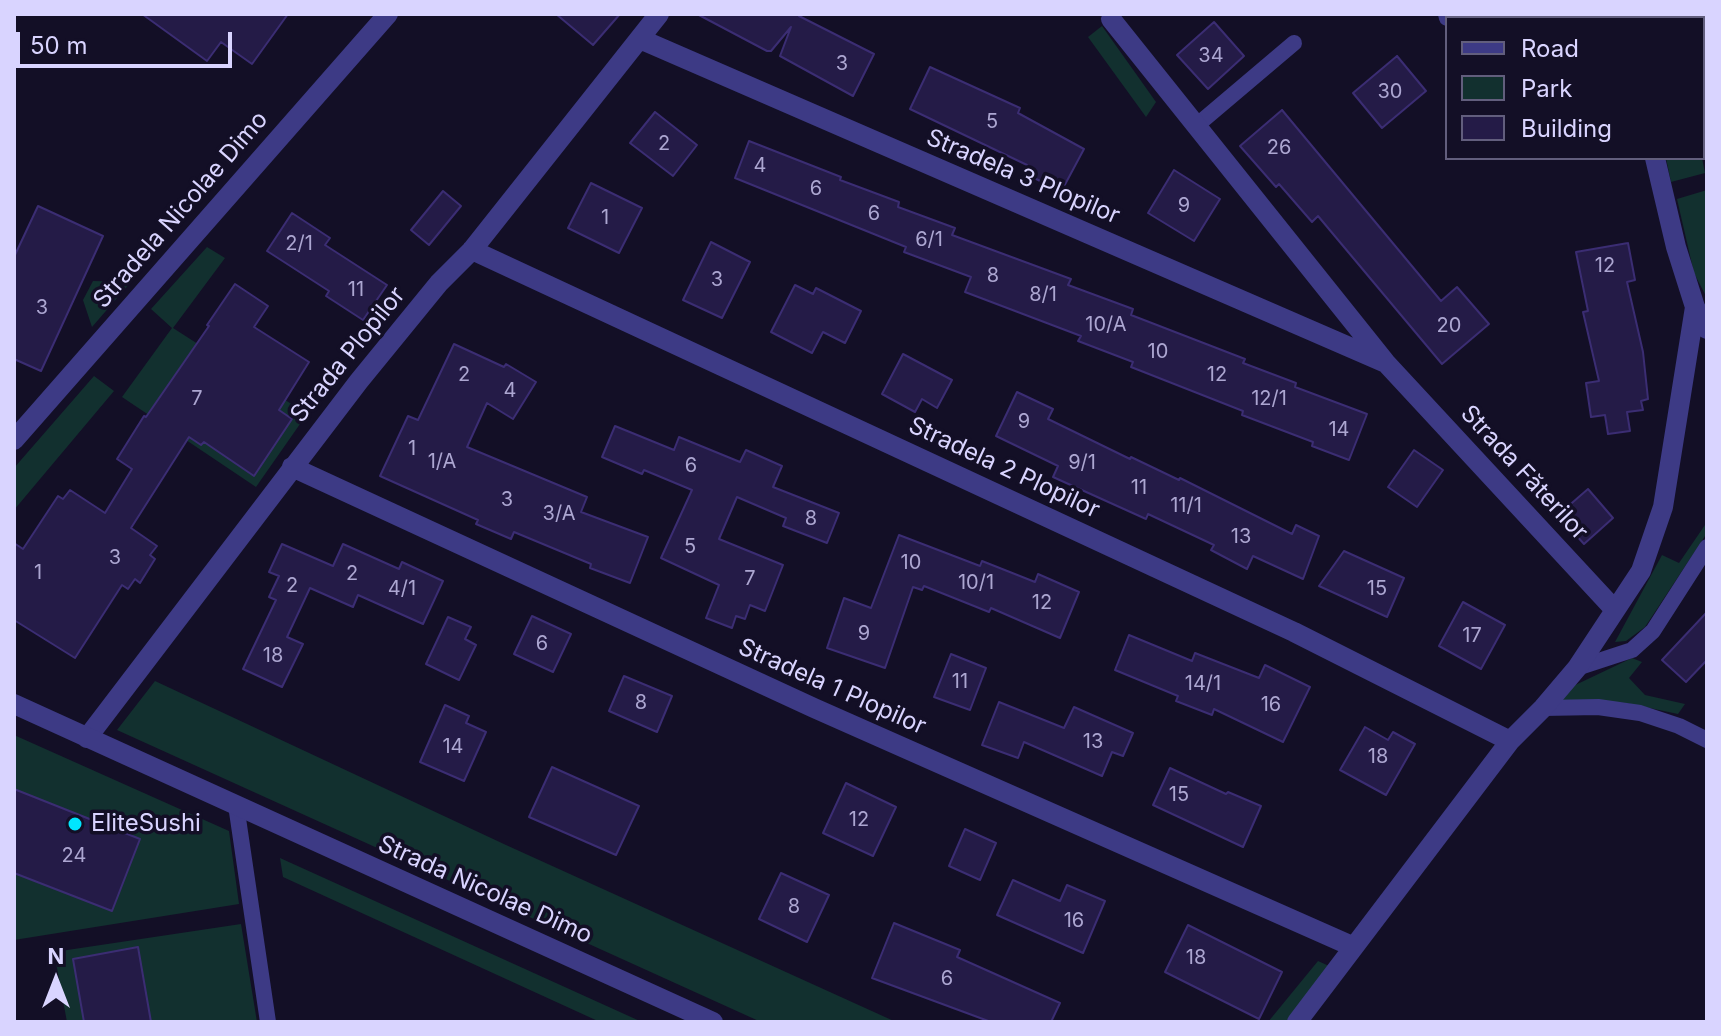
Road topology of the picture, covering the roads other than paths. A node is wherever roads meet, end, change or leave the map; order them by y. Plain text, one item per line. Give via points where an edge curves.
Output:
1 (388, 14) edge
2 (659, 14) edge
3 (1111, 19) dead end
4 (640, 39) junction
5 (1294, 43) dead end
6 (1196, 126) junction
7 (1655, 160) edge
8 (472, 250) junction
9 (1695, 307) junction
10 (1707, 329) edge
11 (1386, 363) junction
12 (14, 440) edge
13 (292, 467) junction
14 (1707, 547) edge
15 (1615, 610) junction
16 (1577, 668) junction
17 (14, 704) edge
18 (1543, 708) junction
19 (87, 738) junction
20 (1707, 740) edge
21 (1510, 741) junction
22 (236, 805) junction
23 (1354, 947) junction
24 (268, 1022) edge
25 (713, 1022) edge
26 (1297, 1022) edge

1 - 12 street, Stradela Nicolae Dimo
2 - 4 street, Strada Plopilor
3 - 6 street, Strada Făterilor
4 - 8 street, Strada Plopilor
4 - 11 street, Stradela 3 Plopilor
5 - 6 lane
6 - 11 street, Strada Făterilor
7 - 9 street
8 - 13 street, Strada Plopilor via 429,295
8 - 21 street, Stradela 2 Plopilor via 1294,632
9 - 10 street
9 - 15 street via 1663,507 1641,571
11 - 15 street, Strada Făterilor
13 - 19 street, Strada Plopilor
13 - 23 street, Stradela 1 Plopilor via 814,708
14 - 16 lane via 1653,631 1632,650
15 - 16 street
16 - 18 street
17 - 19 street, Strada Nicolae Dimo
18 - 20 lane via 1640,713
18 - 21 street
19 - 22 street, Strada Nicolae Dimo
21 - 23 street
22 - 24 lane
22 - 25 street, Strada Nicolae Dimo
23 - 26 street

